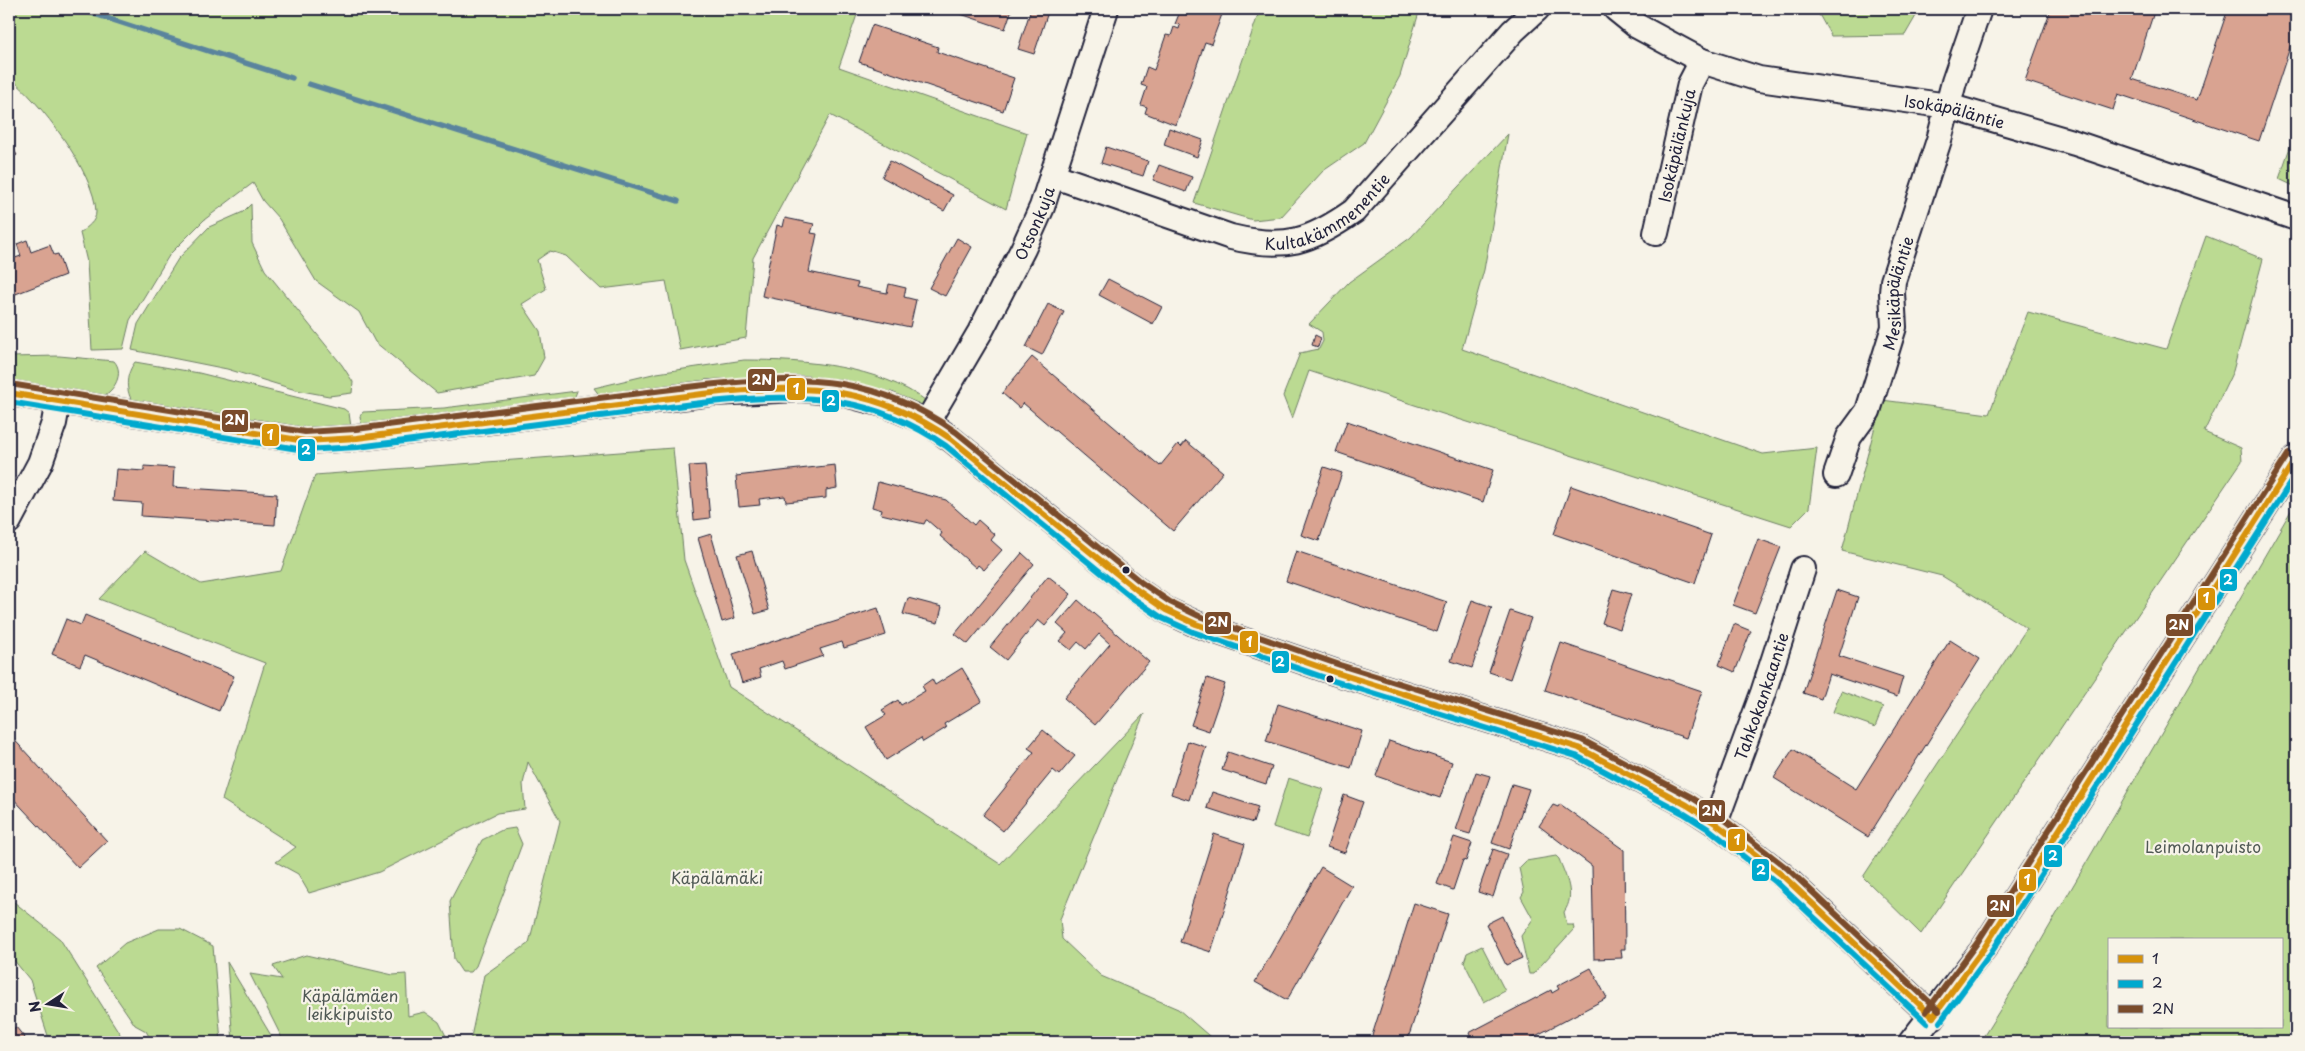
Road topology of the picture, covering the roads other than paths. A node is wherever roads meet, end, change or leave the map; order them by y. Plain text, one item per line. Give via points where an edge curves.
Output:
1 (1106, 9) edge
2 (1537, 9) edge
3 (1616, 9) edge
4 (1978, 9) edge
5 (1702, 61) junction
6 (1948, 106) junction
7 (1052, 175) junction
8 (2296, 219) edge
9 (1656, 233) dead end
10 (9, 393) edge
11 (58, 401) junction
12 (927, 422) junction
13 (2296, 458) edge
14 (1836, 475) dead end
15 (9, 521) edge
16 (1804, 569) dead end
17 (1715, 823) junction
18 (1932, 1017) junction
19 (1911, 1042) edge

1 - 7 street, Otsonkuja
2 - 7 street, Kultakämmenentie via 1513,31 1354,211 1334,226 1308,238 1286,244 1258,244
3 - 5 street, Isokäpäläntie via 1637,26
4 - 6 street, Mesikäpäläntie
5 - 6 street, Isokäpäläntie via 1759,79
5 - 9 street, Isokäpälänkuja via 1690,84
6 - 8 street, Isokäpäläntie via 2075,143
6 - 14 street, Mesikäpäläntie via 1940,140 1893,281 1894,327 1868,411 1848,437
7 - 12 street, Otsonkuja via 1023,249
10 - 11 street
11 - 12 street via 305,441 357,438 712,393 800,389 841,393 887,405
11 - 15 street via 40,463
12 - 17 street via 1166,610 1196,624 1337,673 1579,748
13 - 18 street via 1984,948
16 - 17 street, Tahkokankaantie
17 - 18 street via 1782,874
18 - 19 street

